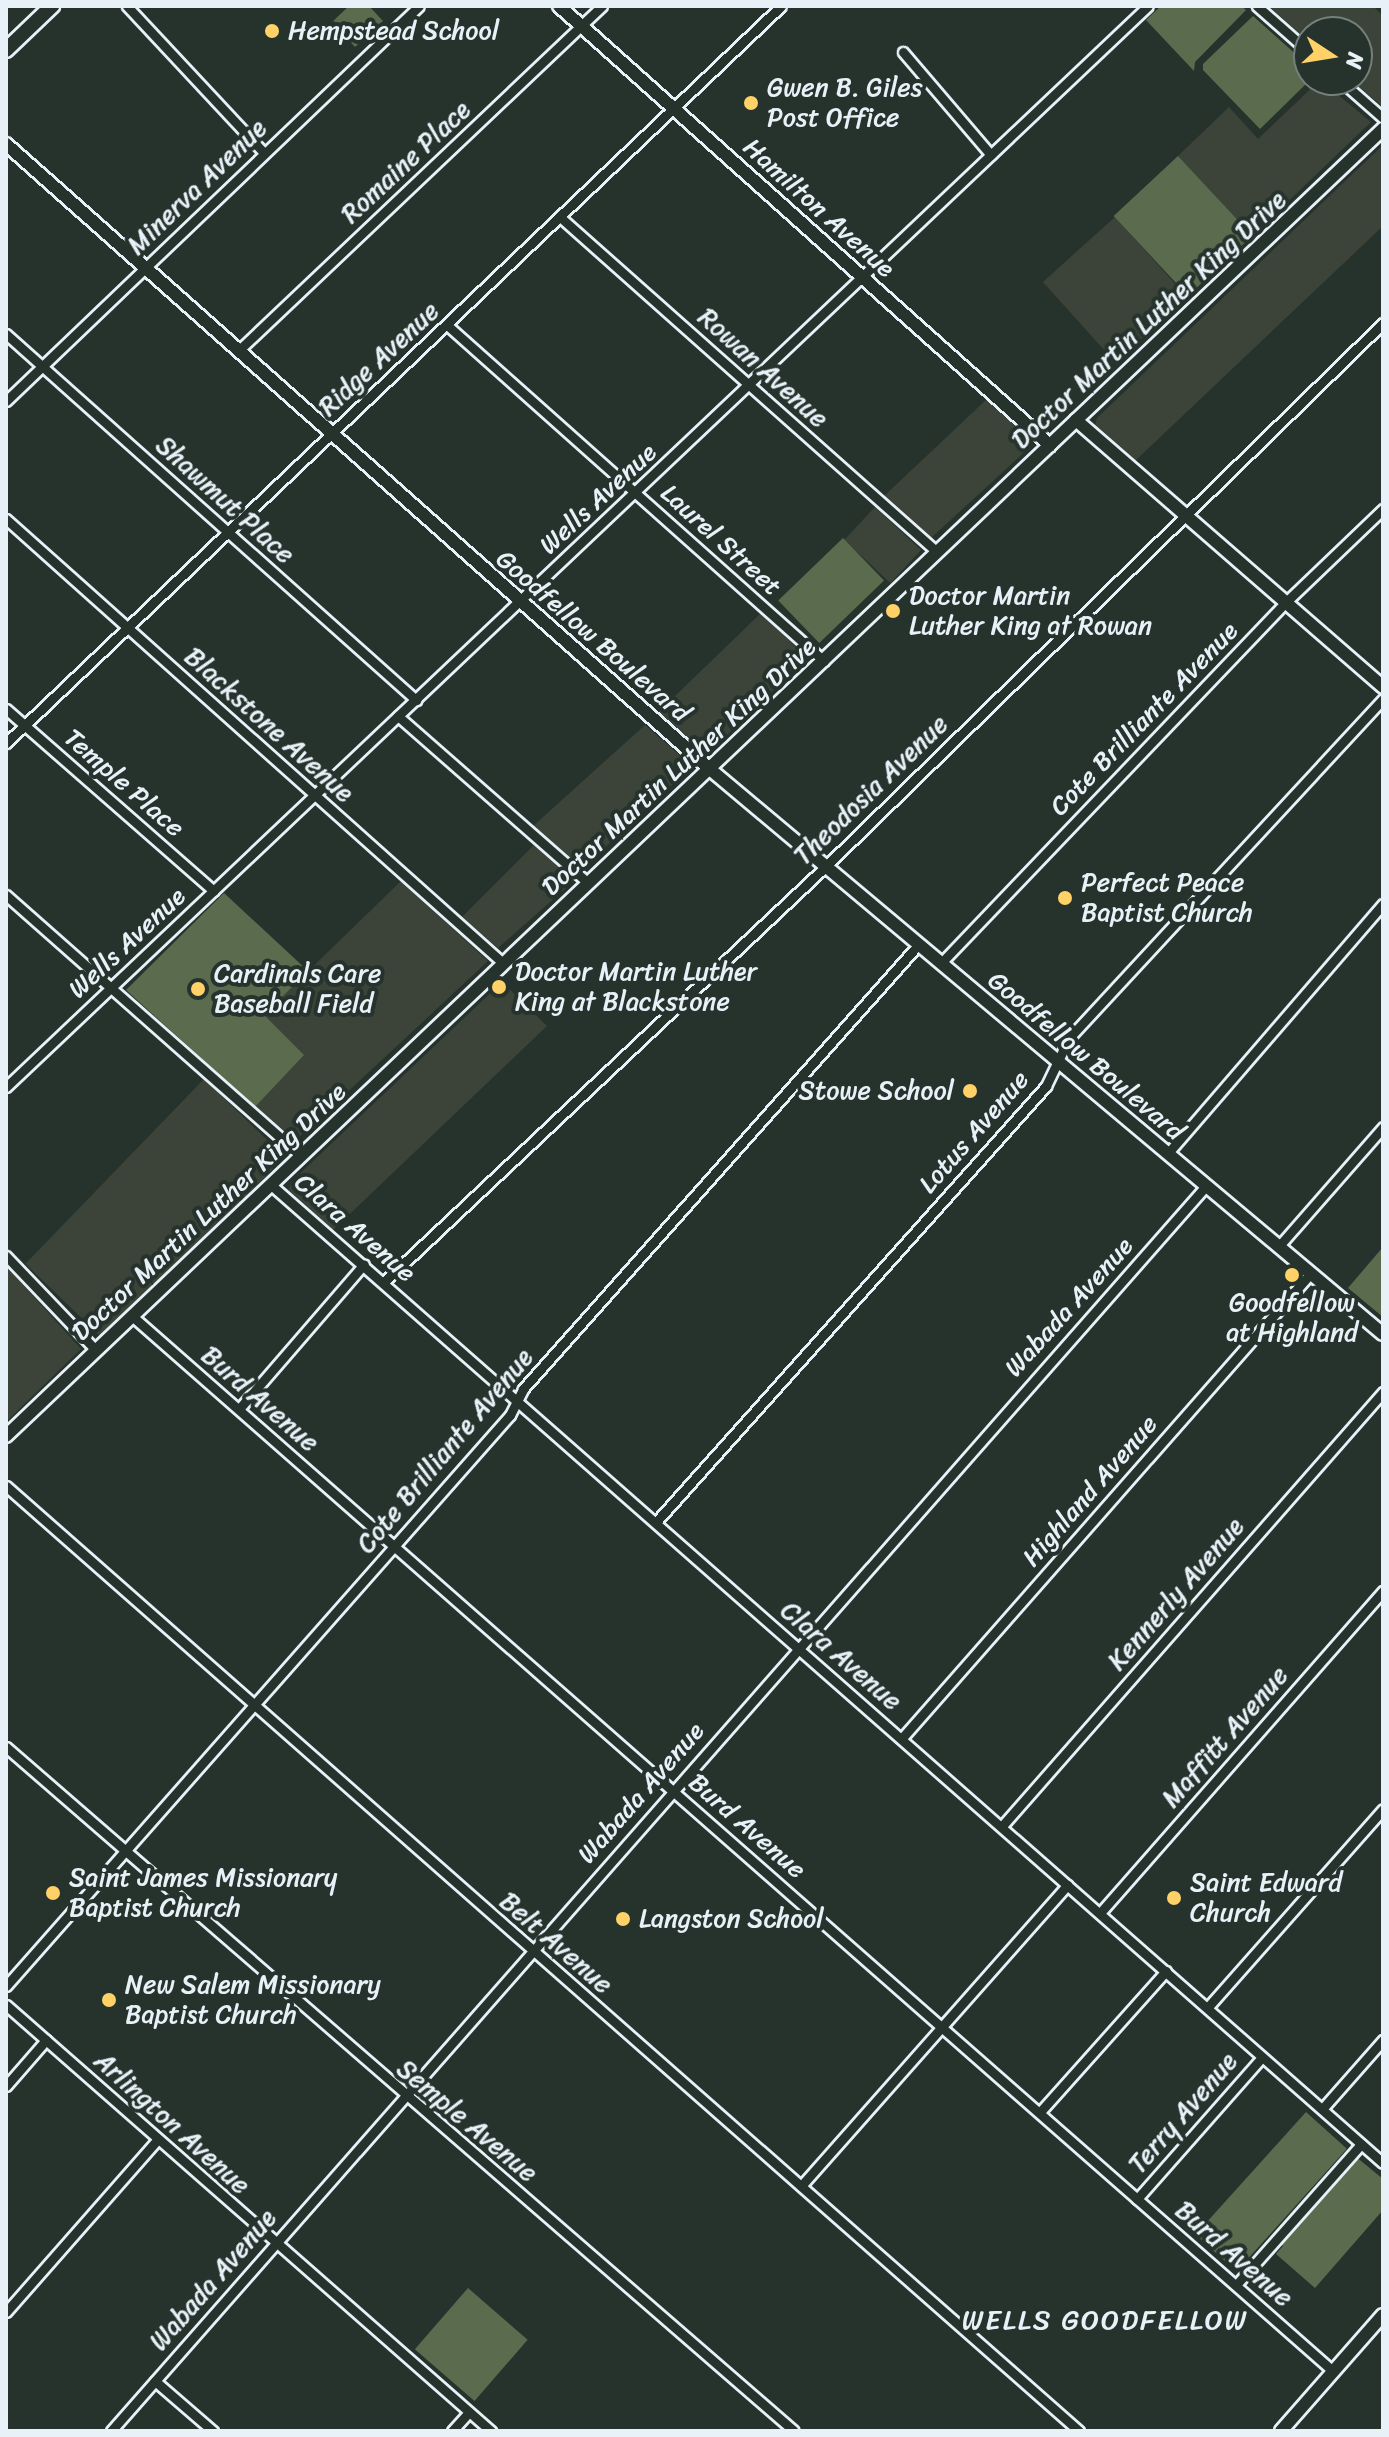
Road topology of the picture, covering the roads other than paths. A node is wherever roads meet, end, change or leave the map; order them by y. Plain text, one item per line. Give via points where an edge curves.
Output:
1 (52, 6) edge
2 (127, 6) edge
3 (419, 6) edge
4 (559, 6) edge
5 (602, 6) edge
6 (781, 6) edge
7 (1148, 6) edge
8 (1257, 6) edge
9 (581, 26) junction
10 (1293, 38) edge
11 (6, 50) edge
12 (903, 52) dead end
13 (1358, 96) edge
14 (673, 108) junction
15 (1383, 118) edge
16 (1383, 129) edge
17 (6, 144) edge
18 (264, 153) junction
19 (991, 155) junction
20 (560, 217) junction
21 (144, 266) junction
22 (862, 276) junction
23 (1383, 323) edge
24 (447, 325) junction
25 (6, 334) edge
26 (239, 350) junction
27 (42, 366) junction
28 (748, 385) junction
29 (6, 401) edge
30 (1076, 420) junction
31 (331, 434) junction
32 (1050, 445) junction
33 (636, 494) junction
34 (1383, 509) edge
35 (1184, 513) junction
36 (6, 519) edge
37 (228, 532) junction
38 (936, 551) junction
39 (520, 601) junction
40 (1285, 603) junction
41 (127, 627) junction
42 (824, 661) junction
43 (1383, 687) edge
44 (1383, 699) edge
45 (416, 700) junction
46 (6, 709) edge
47 (398, 716) junction
48 (25, 726) junction
49 (6, 743) edge
50 (711, 770) junction
51 (315, 794) junction
52 (826, 866) junction
53 (588, 883) junction
54 (214, 891) junction
55 (6, 895) edge
56 (1383, 904) edge
57 (918, 945) junction
58 (503, 963) junction
59 (941, 963) junction
60 (112, 988) junction
61 (1057, 1058) junction
62 (7, 1084) edge
63 (1383, 1127) edge
64 (1168, 1153) junction
65 (300, 1155) junction
66 (270, 1184) junction
67 (1206, 1186) junction
68 (1279, 1246) junction
69 (6, 1256) edge
70 (364, 1264) junction
71 (1311, 1273) junction
72 (384, 1282) junction
73 (132, 1316) junction
74 (1383, 1334) edge
75 (95, 1349) junction
76 (1383, 1392) edge
77 (516, 1401) junction
78 (239, 1409) junction
79 (6, 1436) edge
80 (6, 1486) edge
81 (656, 1522) junction
82 (395, 1546) junction
83 (1383, 1591) edge
84 (796, 1647) junction
85 (253, 1706) junction
86 (902, 1738) junction
87 (6, 1747) edge
88 (673, 1790) junction
89 (1383, 1809) edge
90 (1002, 1826) junction
91 (125, 1853) junction
92 (1067, 1885) junction
93 (1100, 1913) junction
94 (531, 1950) junction
95 (1166, 1971) junction
96 (6, 1986) edge
97 (6, 2005) edge
98 (1208, 2007) junction
99 (943, 2027) junction
100 (46, 2040) junction
101 (1383, 2040) edge
102 (1262, 2057) junction
103 (6, 2086) edge
104 (404, 2097) junction
105 (1323, 2108) junction
106 (1040, 2112) junction
107 (157, 2140) junction
108 (1361, 2144) junction
109 (1383, 2163) edge
110 (801, 2186) junction
111 (1137, 2199) junction
112 (274, 2242) junction
113 (1236, 2285) junction
114 (6, 2312) edge
115 (1383, 2315) edge
116 (1333, 2371) junction
117 (155, 2381) junction
118 (469, 2412) junction
119 (111, 2431) edge
120 (213, 2431) edge
121 (452, 2431) edge
122 (491, 2431) edge
123 (794, 2431) edge
124 (1079, 2431) edge
125 (1281, 2431) edge

1 - 11 main road
2 - 18 street
3 - 18 street, Minerva Avenue
4 - 9 main road, Hamilton Avenue
5 - 9 street, Romaine Place
6 - 14 street, Ridge Avenue
7 - 19 street, Wells Avenue
8 - 10 street
9 - 14 main road, Hamilton Avenue
9 - 26 street, Romaine Place
12 - 19 street
13 - 15 street
14 - 20 street, Ridge Avenue
14 - 22 main road, Hamilton Avenue
16 - 30 main road, Doctor Martin Luther King Drive
17 - 21 main road, Goodfellow Boulevard
18 - 21 street, Minerva Avenue
19 - 22 street, Wells Avenue
20 - 24 street, Ridge Avenue
20 - 28 street, Rowan Avenue
21 - 26 main road, Goodfellow Boulevard
21 - 27 street, Minerva Avenue
22 - 28 street, Wells Avenue
22 - 32 main road, Hamilton Avenue
23 - 35 street, Theodosia Avenue
24 - 31 street, Ridge Avenue
24 - 33 street, Laurel Street
25 - 27 street, Shawmut Place
26 - 31 main road, Goodfellow Boulevard
27 - 29 street, Minerva Avenue
27 - 37 street, Shawmut Place
28 - 33 street, Wells Avenue
28 - 38 street, Rowan Avenue
30 - 32 main road, Doctor Martin Luther King Drive
30 - 35 main road
31 - 37 street, Ridge Avenue
31 - 39 main road, Goodfellow Boulevard
32 - 38 main road, Doctor Martin Luther King Drive
33 - 39 street, Wells Avenue
33 - 42 street, Laurel Street
34 - 40 street, Cote Brilliante Avenue
35 - 40 main road
35 - 52 street, Theodosia Avenue
36 - 41 street, Blackstone Avenue
37 - 41 street, Ridge Avenue
37 - 45 street, Shawmut Place
38 - 42 main road, Doctor Martin Luther King Drive
39 - 45 street, Wells Avenue
39 - 50 main road, Goodfellow Boulevard
40 - 43 main road
40 - 59 street, Cote Brilliante Avenue
41 - 48 street, Ridge Avenue
41 - 51 street, Blackstone Avenue
42 - 50 main road, Doctor Martin Luther King Drive
44 - 61 street, Lotus Avenue via 1069,1038
45 - 47 street, Wells Avenue
46 - 48 street, Temple Place
47 - 51 street, Wells Avenue
47 - 53 street
48 - 49 street, Ridge Avenue
48 - 54 street, Temple Place
50 - 52 main road, Goodfellow Boulevard
50 - 53 main road, Doctor Martin Luther King Drive
51 - 54 street, Wells Avenue
51 - 58 street, Blackstone Avenue
52 - 57 main road, Goodfellow Boulevard
52 - 72 street, Theodosia Avenue
53 - 58 main road, Doctor Martin Luther King Drive
54 - 60 street, Wells Avenue
55 - 60 street, Clara Avenue
56 - 64 street
57 - 59 main road, Goodfellow Boulevard
57 - 77 street, Cote Brilliante Avenue
58 - 65 main road, Doctor Martin Luther King Drive
59 - 61 main road, Goodfellow Boulevard
60 - 62 street, Wells Avenue
60 - 65 street, Clara Avenue
61 - 64 main road, Goodfellow Boulevard
61 - 81 street, Lotus Avenue via 1046,1086
63 - 68 street
64 - 67 main road, Goodfellow Boulevard
65 - 66 main road, Doctor Martin Luther King Drive
66 - 70 street, Clara Avenue
66 - 73 main road, Doctor Martin Luther King Drive
67 - 68 main road, Goodfellow Boulevard
67 - 84 street, Wabada Avenue
68 - 71 main road, Goodfellow Boulevard
69 - 75 street
70 - 72 street, Clara Avenue
70 - 78 street
71 - 74 main road, Goodfellow Boulevard
71 - 86 street, Highland Avenue
72 - 77 street, Clara Avenue
73 - 75 main road, Doctor Martin Luther King Drive
73 - 78 street, Burd Avenue
75 - 79 main road, Doctor Martin Luther King Drive
76 - 90 street, Kennerly Avenue
77 - 81 street, Clara Avenue
77 - 82 street, Cote Brilliante Avenue
78 - 82 street, Burd Avenue
80 - 85 street, Belt Avenue
81 - 84 street, Clara Avenue
82 - 85 street, Cote Brilliante Avenue
82 - 88 street, Burd Avenue
83 - 93 street, Maffitt Avenue
84 - 86 street, Clara Avenue
84 - 88 street, Wabada Avenue
85 - 91 street, Cote Brilliante Avenue
85 - 94 street, Belt Avenue
86 - 90 street, Clara Avenue
87 - 91 street, Semple Avenue
88 - 94 street, Wabada Avenue
88 - 99 street, Burd Avenue
89 - 98 street
90 - 92 street, Clara Avenue
91 - 96 street, Cote Brilliante Avenue
91 - 104 street, Semple Avenue
92 - 93 street, Clara Avenue
92 - 99 street
93 - 95 street, Clara Avenue
94 - 104 street, Wabada Avenue
94 - 110 street, Belt Avenue
95 - 98 street, Clara Avenue
95 - 106 street
97 - 100 street, Arlington Avenue
98 - 102 street, Clara Avenue
99 - 106 street, Burd Avenue
99 - 110 street
100 - 103 street
100 - 107 street, Arlington Avenue
101 - 105 street
102 - 105 street, Clara Avenue
102 - 111 street, Terry Avenue
104 - 112 street, Wabada Avenue
104 - 123 street, Semple Avenue
105 - 108 street, Clara Avenue
106 - 111 street, Burd Avenue
107 - 112 street, Arlington Avenue
107 - 114 street
108 - 109 street, Clara Avenue
108 - 113 street
110 - 124 street, Belt Avenue
111 - 113 street, Burd Avenue
112 - 117 street, Wabada Avenue
112 - 118 street, Arlington Avenue
113 - 116 street, Burd Avenue
115 - 116 main road
116 - 125 main road
117 - 119 street, Wabada Avenue
117 - 120 street
118 - 121 street
118 - 122 street, Arlington Avenue

